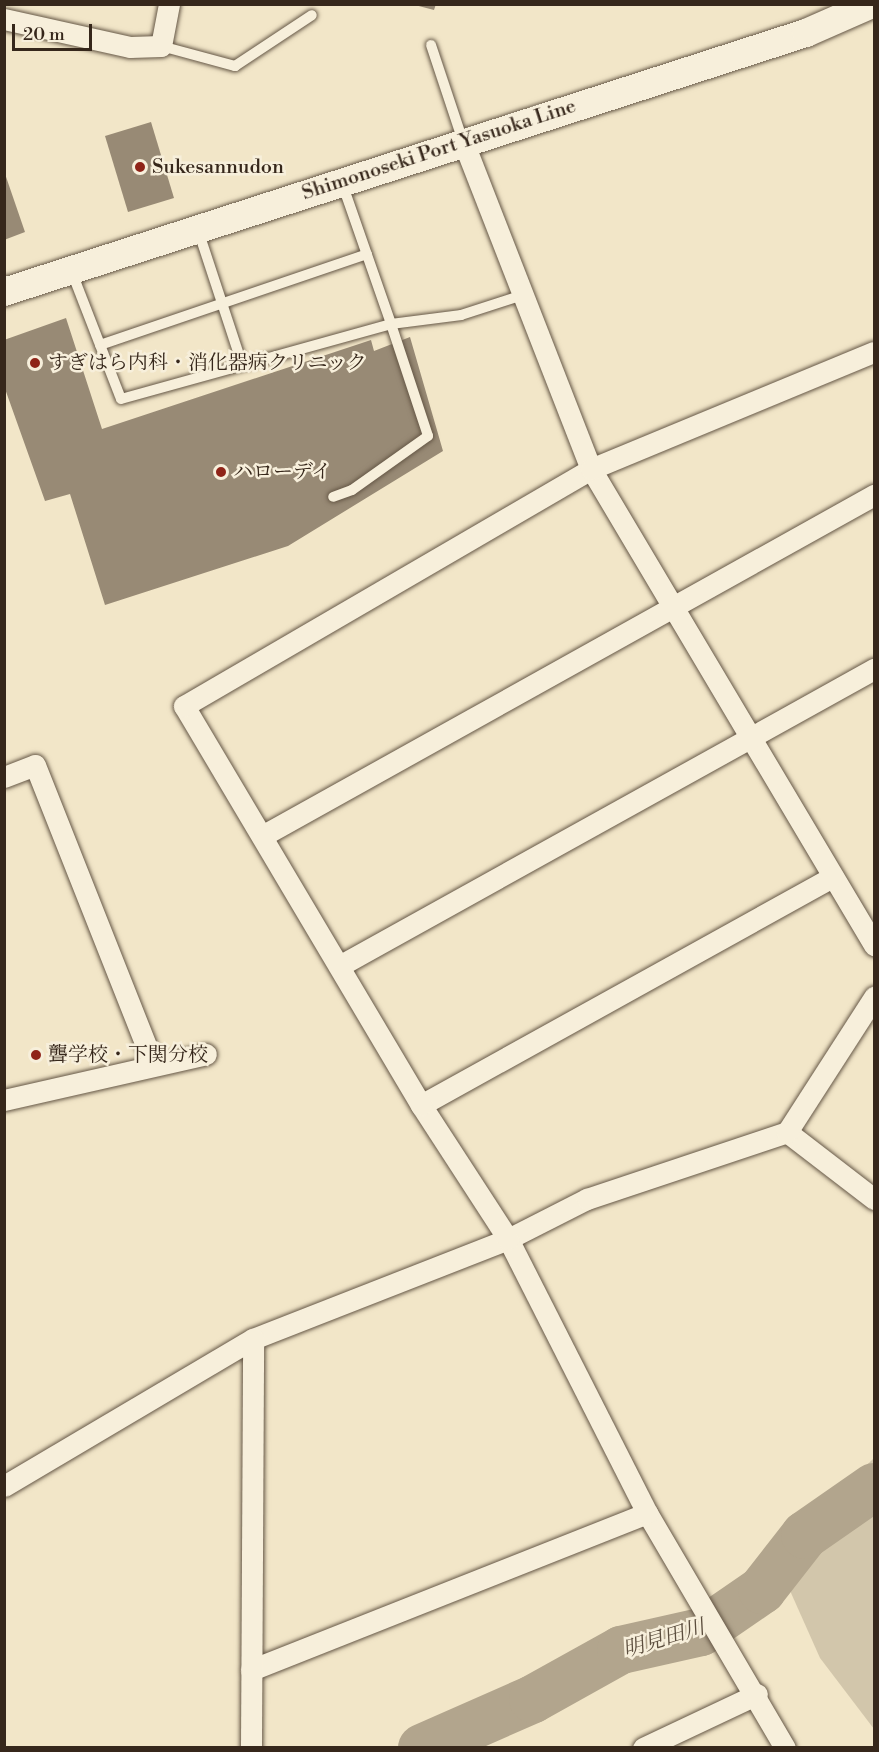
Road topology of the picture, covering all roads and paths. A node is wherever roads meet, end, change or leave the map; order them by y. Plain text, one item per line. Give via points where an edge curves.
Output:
1 (170, 4) edge
2 (872, 4) edge
3 (312, 15) dead end
4 (4, 19) edge
5 (430, 45) dead end
6 (161, 46) junction
7 (463, 141) junction
8 (342, 181) junction
9 (197, 229) junction
10 (367, 254) junction
11 (71, 270) junction
12 (4, 292) edge
13 (523, 295) junction
14 (222, 301) junction
15 (391, 324) junction
16 (100, 345) junction
17 (874, 352) edge
18 (242, 364) junction
19 (591, 470) junction
20 (874, 495) edge
21 (333, 497) dead end
22 (676, 605) junction
23 (874, 669) edge
24 (750, 739) junction
25 (4, 777) edge
26 (262, 836) junction
27 (832, 877) junction
28 (874, 945) edge
29 (341, 965) junction
30 (874, 997) edge
31 (206, 1054) dead end
32 (154, 1065) junction
33 (4, 1100) edge
34 (421, 1105) junction
35 (787, 1132) junction
36 (874, 1199) edge
37 (508, 1239) junction
38 (253, 1339) junction
39 (4, 1486) edge
40 (647, 1513) junction
41 (251, 1670) junction
42 (757, 1694) junction
43 (251, 1748) edge
44 (643, 1748) edge
45 (785, 1748) edge

1 - 6 street
2 - 7 main road, Shimonoseki Port Yasuoka Line via 806,33
3 - 6 lane via 235,66
4 - 6 street via 130,47
5 - 7 lane
7 - 8 main road, Shimonoseki Port Yasuoka Line
7 - 13 street
8 - 9 main road, Shimonoseki Port Yasuoka Line
8 - 10 lane
9 - 11 main road, Shimonoseki Port Yasuoka Line
9 - 14 lane
10 - 14 lane
10 - 15 lane
11 - 12 main road, Shimonoseki Port Yasuoka Line
11 - 16 lane
13 - 15 lane via 461,315
13 - 19 street
14 - 16 lane
14 - 18 lane
15 - 18 lane
15 - 21 lane via 428,436 352,490
16 - 18 lane via 121,399
17 - 19 street
19 - 22 street
19 - 26 street via 184,706
20 - 22 street
22 - 24 street
22 - 26 street
23 - 24 street
24 - 27 street
24 - 29 street
25 - 32 street via 35,765
26 - 29 street
27 - 28 street
27 - 34 street
29 - 34 street
30 - 35 street
31 - 32 street
32 - 33 street
34 - 37 street
35 - 36 street
35 - 37 street via 587,1199
37 - 38 street
37 - 40 street
38 - 39 street
38 - 41 street
40 - 41 street
40 - 42 street
41 - 43 street
42 - 44 street
42 - 45 street

